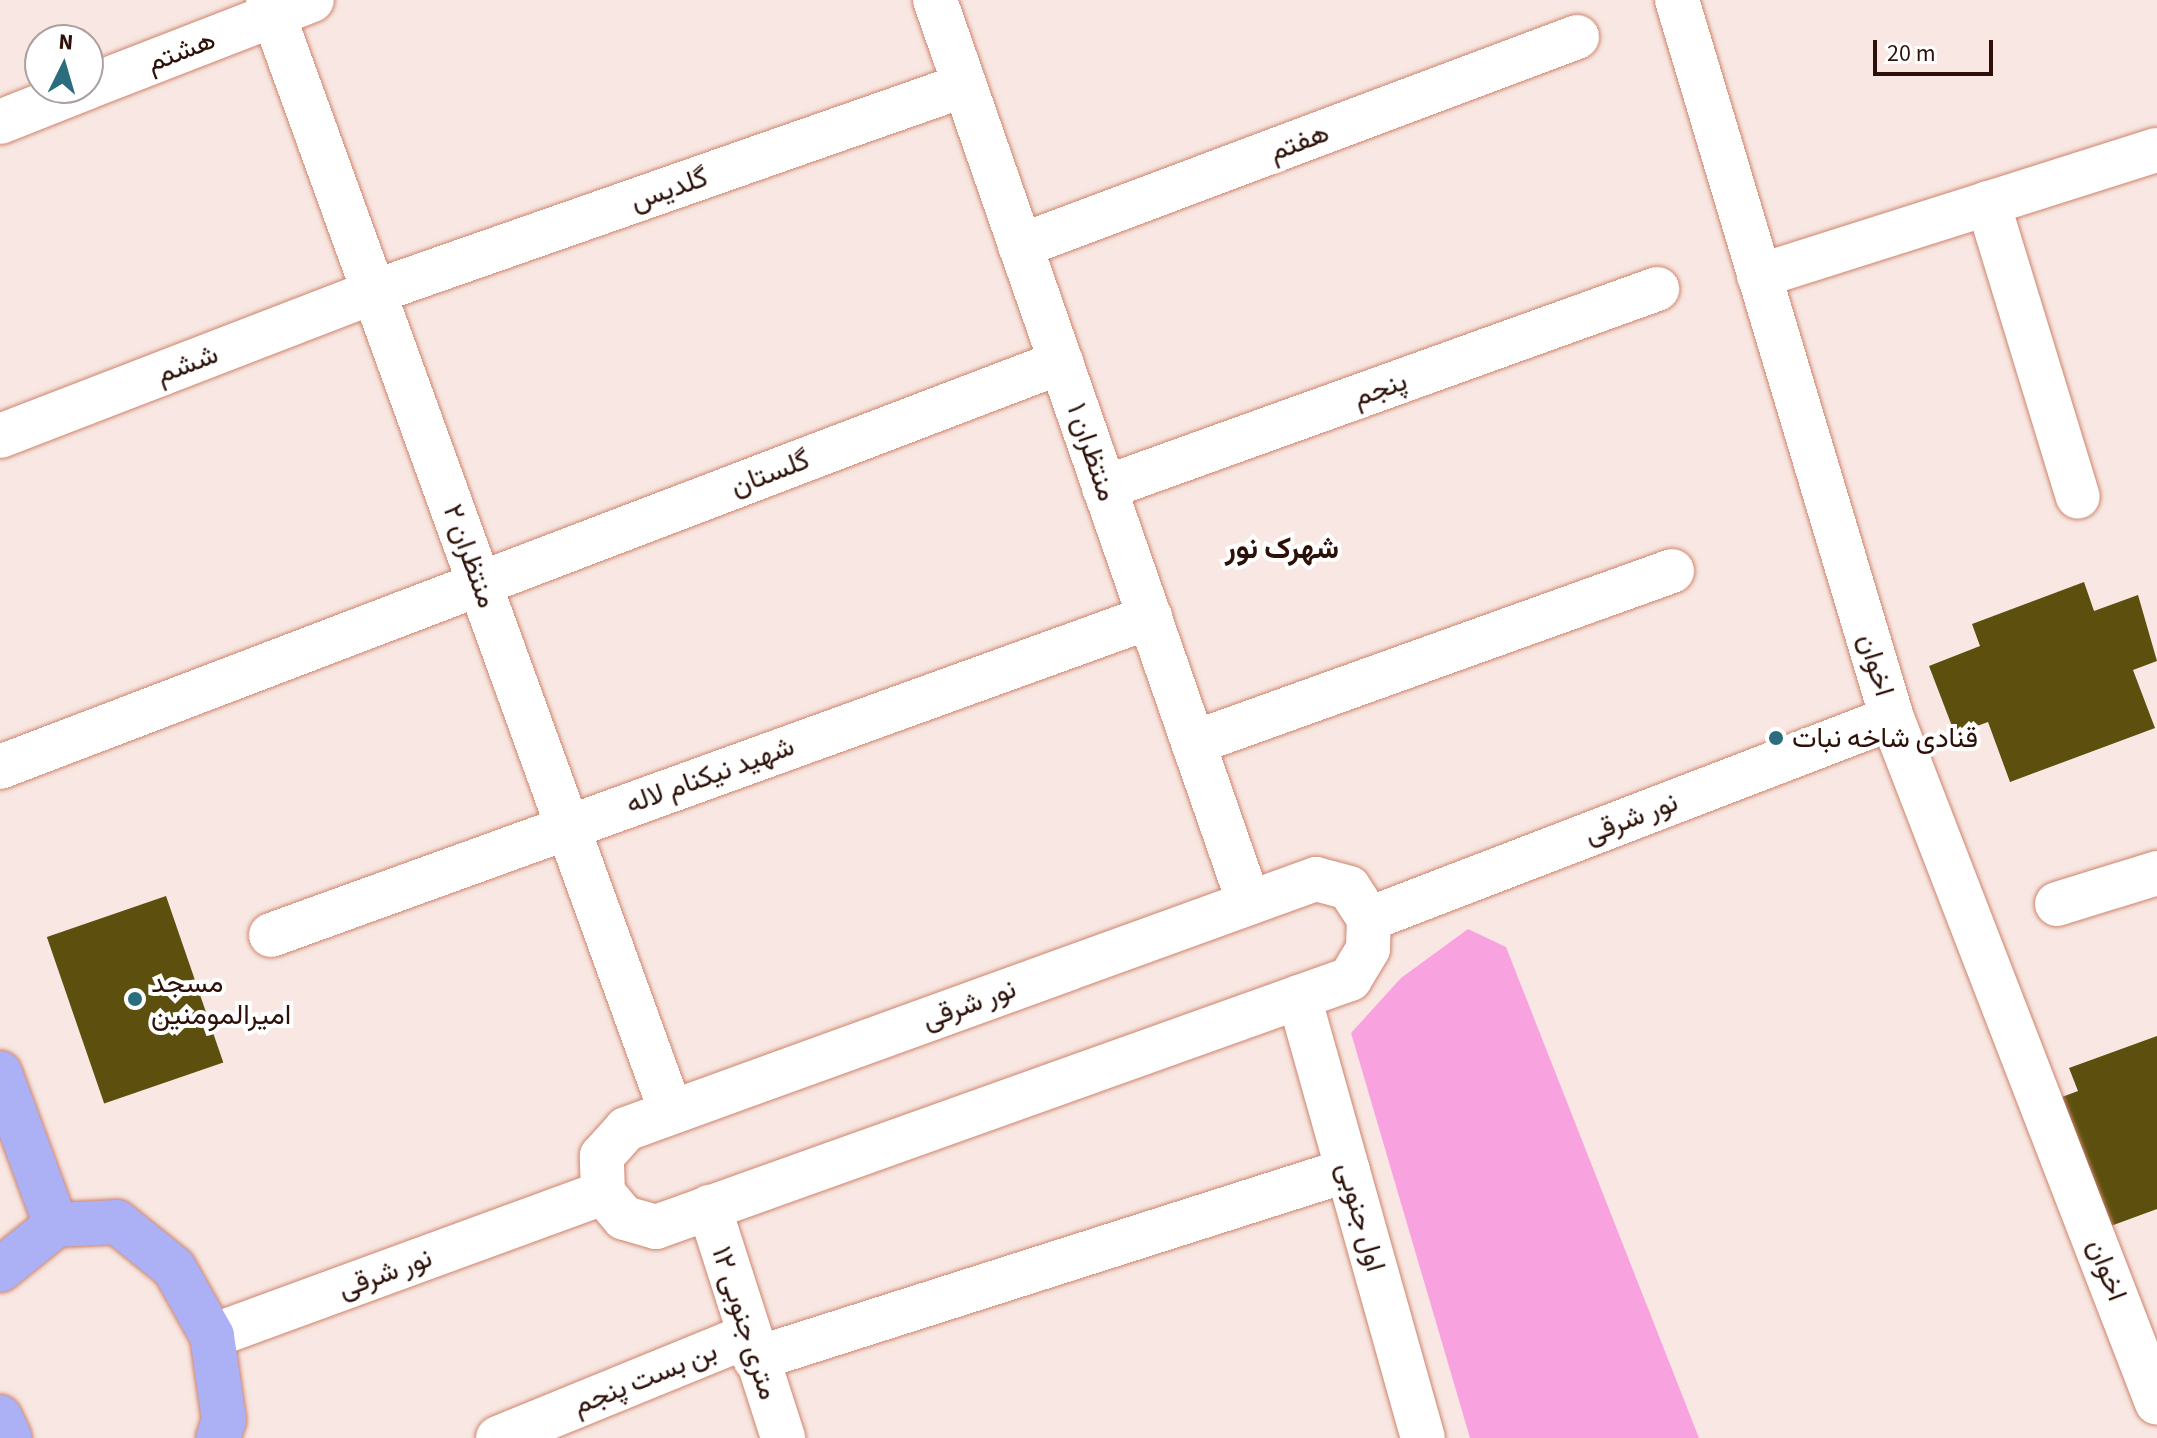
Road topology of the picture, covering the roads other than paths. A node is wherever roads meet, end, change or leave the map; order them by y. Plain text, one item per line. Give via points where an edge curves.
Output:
1 (1677, 0) edge
2 (946, 3) edge
3 (284, 5) edge
4 (1577, 37) dead end
5 (104, 81) edge
6 (965, 85) junction
7 (46, 104) edge
8 (0, 122) edge
9 (2157, 150) edge
10 (1988, 203) junction
11 (1020, 246) junction
12 (1759, 276) junction
13 (1657, 289) dead end
14 (374, 292) junction
15 (1061, 362) junction
16 (0, 436) edge
17 (1104, 488) junction
18 (2078, 497) dead end
19 (1672, 571) dead end
20 (480, 584) junction
21 (1150, 617) junction
22 (1892, 718) junction
23 (1193, 743) junction
24 (0, 767) edge
25 (567, 826) junction
26 (2157, 873) edge
27 (1249, 903) junction
28 (2057, 904) dead end
29 (1369, 919) junction
30 (271, 935) dead end
31 (1299, 997) junction
32 (0, 1073) edge
33 (671, 1112) junction
34 (1348, 1170) junction
35 (603, 1193) junction
36 (709, 1207) junction
37 (56, 1225) junction
38 (0, 1270) edge
39 (212, 1336) junction
40 (751, 1347) junction
41 (2157, 1403) edge
42 (0, 1417) edge
43 (10, 1438) edge
44 (218, 1438) edge
45 (498, 1438) edge
46 (783, 1438) edge
47 (1423, 1438) edge

1 - 12 street, اخوان
2 - 6 street, منتظران ۱
3 - 5 street, هشتم
3 - 14 street, منتظران ۲
4 - 11 street, هفتم
6 - 11 street, منتظران ۱
6 - 14 street, گلدیس
7 - 8 street, هشتم
9 - 10 street
10 - 12 street
10 - 18 street
11 - 15 street, منتظران ۱
12 - 22 street, اخوان
13 - 17 street, پنجم
14 - 16 street, ششم
14 - 20 street, منتظران ۲
15 - 17 street, منتظران ۱
15 - 20 street, گلستان
17 - 21 street, منتظران ۱
19 - 23 street
20 - 24 street, گلستان
20 - 25 street, منتظران ۲
21 - 23 street, منتظران ۱
21 - 25 street, شهید نیکنام لاله
22 - 29 street, نور شرقی
22 - 41 street, اخوان
23 - 27 street, منتظران ۱
25 - 30 street, شهید نیکنام لاله
25 - 33 street, منتظران ۲
26 - 28 street
27 - 29 street, نور شرقی via 1316,879 1349,888
27 - 33 street, نور شرقی
29 - 31 street via 1368,949 1350,979
31 - 34 street, اول جنوبی
31 - 36 street
32 - 37 main road
33 - 35 street, نور شرقی via 626,1129 602,1156
34 - 40 street, بن بست پنجم
34 - 47 street, اول جنوبی
35 - 36 street via 624,1218 656,1227
35 - 39 street, نور شرقی
36 - 40 street, ۱۲ متری جنوبی
37 - 38 main road
37 - 39 main road via 117,1222 174,1268
39 - 44 main road via 224,1420
40 - 45 street, بن بست پنجم
40 - 46 street, ۱۲ متری جنوبی
42 - 43 main road

